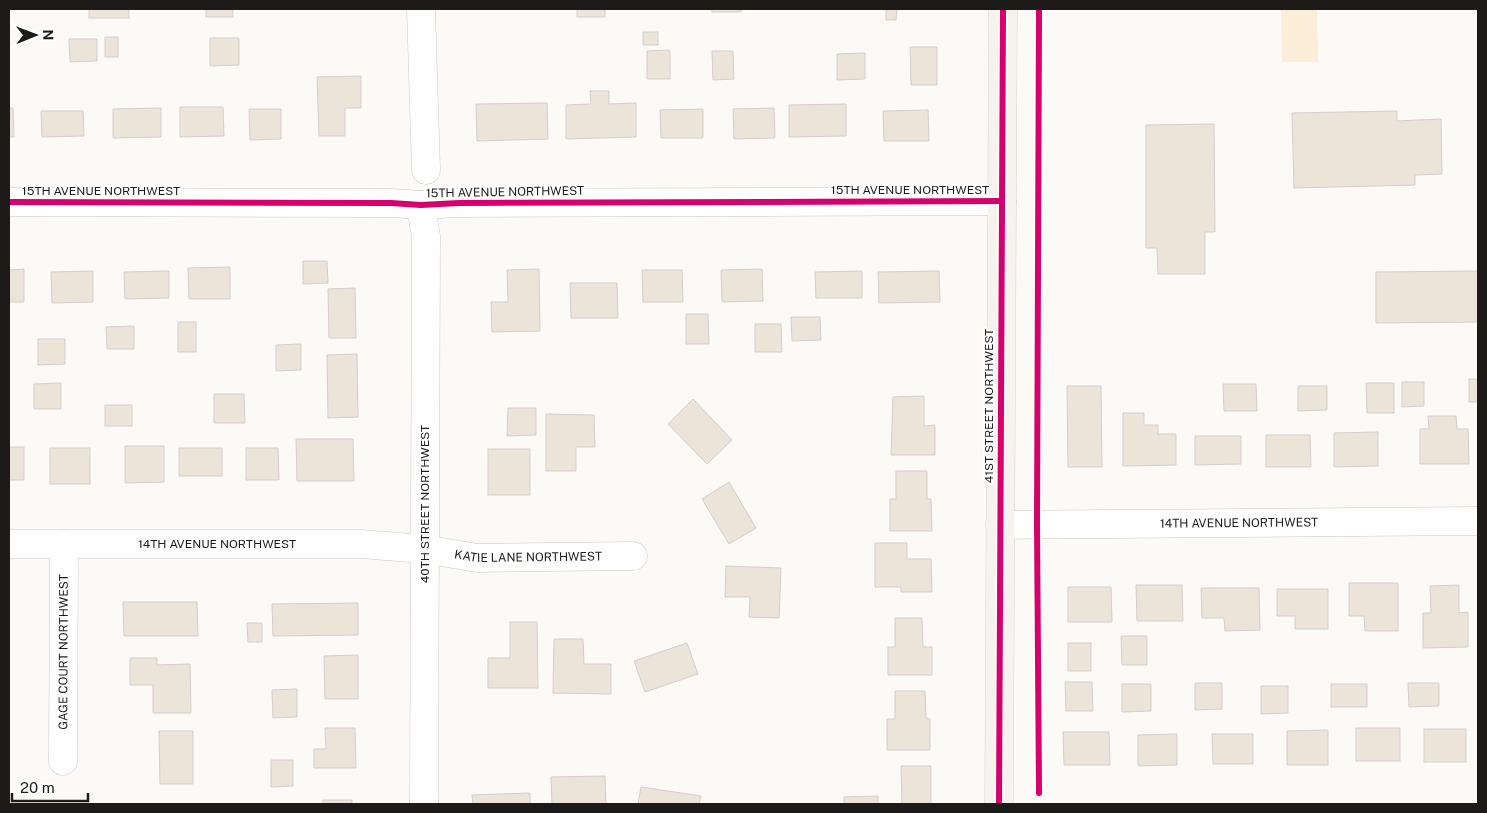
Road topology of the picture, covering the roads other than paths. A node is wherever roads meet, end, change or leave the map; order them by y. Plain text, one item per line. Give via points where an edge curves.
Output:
1 (421, 9) edge
2 (1003, 9) edge
3 (426, 170) dead end
4 (1002, 201) junction
5 (9, 202) edge
6 (421, 205) junction
7 (1478, 521) edge
8 (1000, 525) junction
9 (9, 544) edge
10 (64, 544) junction
11 (424, 549) junction
12 (633, 556) dead end
13 (63, 761) dead end
14 (424, 804) edge
15 (999, 804) edge

1 - 3 street
2 - 4 main road, 41ST STREET NORTHWEST
4 - 6 street, 15TH AVENUE NORTHWEST
4 - 8 main road, 41ST STREET NORTHWEST
5 - 6 street, 15TH AVENUE NORTHWEST
6 - 11 street, 40TH STREET NORTHWEST via 426,237
7 - 8 street, 14TH AVENUE NORTHWEST
8 - 15 main road, 41ST STREET NORTHWEST
9 - 10 street, 14TH AVENUE NORTHWEST
10 - 11 street, 14TH AVENUE NORTHWEST via 361,544
10 - 13 street, GAGE COURT NORTHWEST
11 - 12 street, KATIE LANE NORTHWEST via 477,558
11 - 14 street, 40TH STREET NORTHWEST

